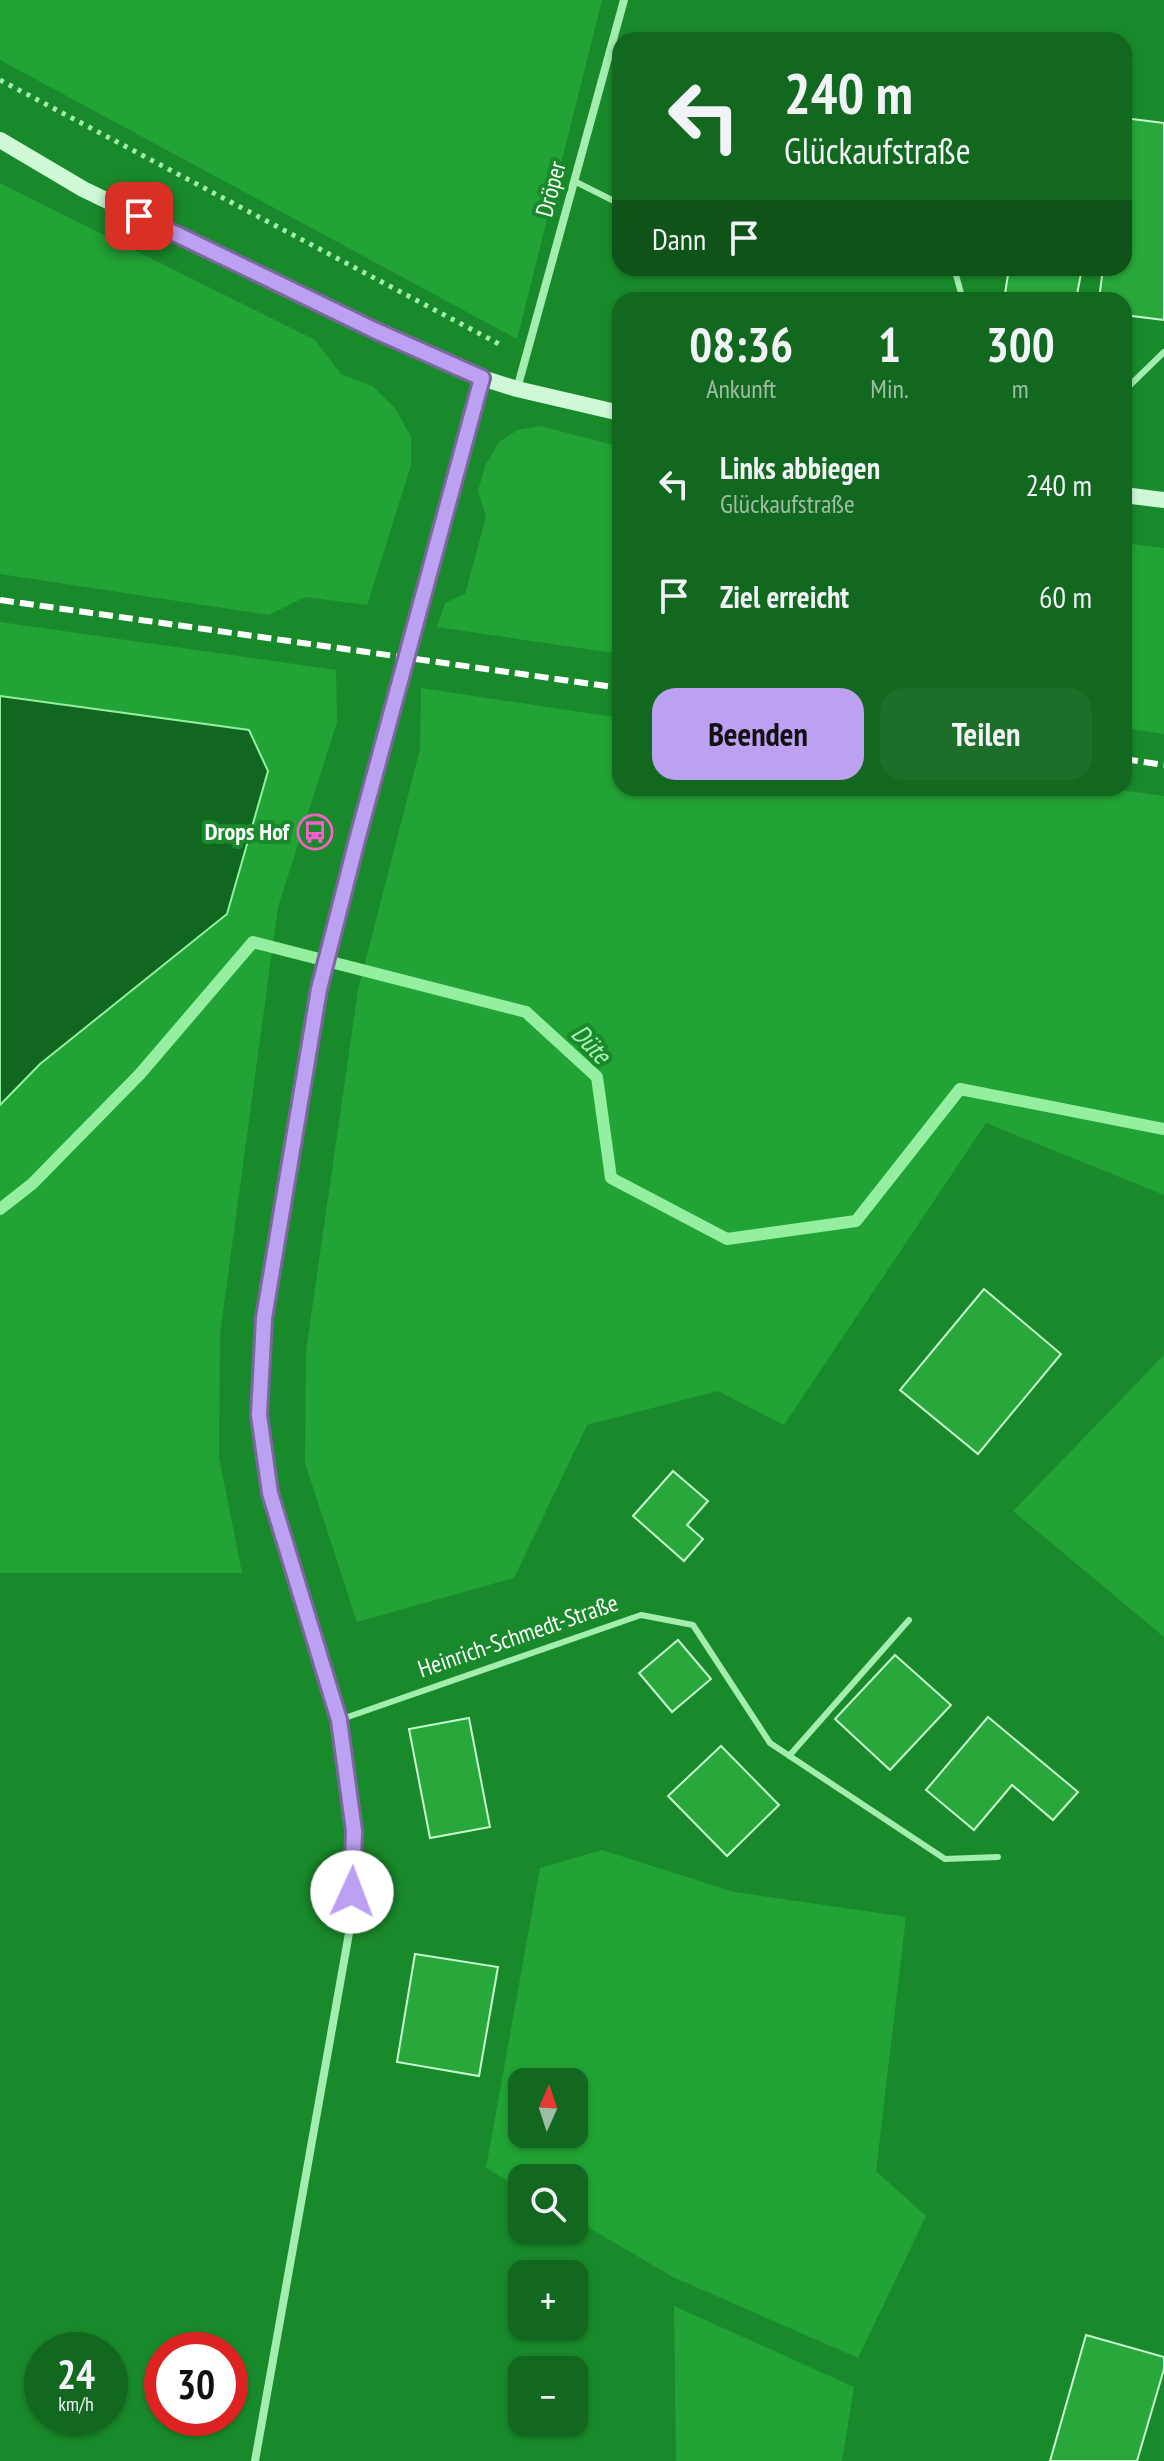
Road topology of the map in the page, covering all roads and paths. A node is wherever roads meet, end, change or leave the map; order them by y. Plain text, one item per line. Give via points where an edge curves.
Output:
1 (624, 0) edge
2 (615, 32) edge
3 (612, 43) edge
4 (0, 80) edge
5 (0, 140) edge
6 (574, 181) junction
7 (612, 200) edge
8 (1164, 352) edge
9 (525, 358) junction
10 (482, 378) junction
11 (1132, 383) edge
12 (517, 389) junction
13 (612, 411) edge
14 (1132, 496) edge
15 (1164, 500) edge
16 (909, 1620) dead end
17 (339, 1720) junction
18 (789, 1756) junction
19 (998, 1857) dead end
20 (255, 2461) edge

1 - 2 street, Dröper
3 - 6 street, Dröper
4 - 9 path
5 - 10 main road via 83,189
6 - 7 lane
6 - 9 street, Dröper
8 - 11 lane
9 - 12 street, Dröper
10 - 12 main road
10 - 17 street via 319,989 264,1318 259,1415 270,1493
12 - 13 main road
14 - 15 main road
16 - 18 lane
17 - 18 lane, Heinrich-Schmedt-Straße via 641,1615 693,1625 770,1743
17 - 20 street via 354,1831 351,1922
18 - 19 lane, Heinrich-Schmedt-Straße via 945,1859

